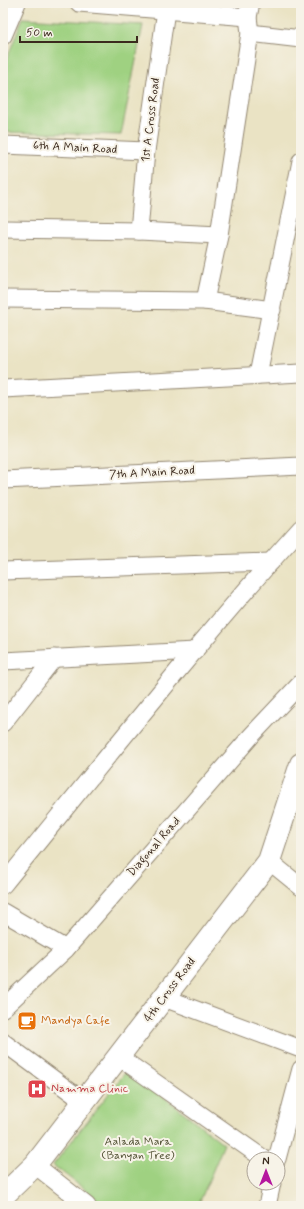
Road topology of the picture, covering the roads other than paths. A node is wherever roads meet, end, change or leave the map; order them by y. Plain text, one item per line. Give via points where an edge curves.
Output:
1 (17, 3) edge
2 (79, 3) edge
3 (166, 10) junction
4 (250, 17) edge
5 (3, 36) edge
6 (301, 39) edge
7 (3, 145) edge
8 (146, 151) junction
9 (301, 161) edge
10 (3, 229) edge
11 (139, 231) junction
12 (219, 235) junction
13 (3, 299) edge
14 (205, 302) junction
15 (272, 310) junction
16 (301, 373) edge
17 (258, 375) junction
18 (3, 389) edge
19 (301, 466) edge
20 (3, 480) edge
21 (301, 528) edge
22 (271, 562) junction
23 (3, 571) edge
24 (195, 651) junction
25 (54, 658) junction
26 (3, 661) edge
27 (301, 682) edge
28 (3, 723) edge
29 (301, 764) edge
30 (269, 861) junction
31 (3, 885) edge
32 (301, 887) edge
33 (3, 912) edge
34 (66, 949) junction
35 (164, 998) junction
36 (3, 1008) edge
37 (3, 1042) edge
38 (301, 1049) edge
39 (119, 1057) junction
40 (301, 1069) edge
41 (84, 1101) junction
42 (253, 1151) edge
43 (279, 1151) edge
44 (35, 1165) junction
45 (270, 1191) edge
46 (3, 1196) edge
47 (87, 1206) edge
48 (267, 1206) edge

1 - 5 street
2 - 3 street
3 - 4 street
3 - 8 street, 1st A Cross Road
4 - 6 street
4 - 12 street
7 - 8 street, 6th A Main Road
8 - 11 street, 1st A Cross Road
9 - 15 street
10 - 11 street
11 - 12 street
12 - 14 street
13 - 14 street
14 - 15 street
15 - 17 street
16 - 17 street
17 - 18 street
19 - 20 street, 7th A Main Road
21 - 22 street
22 - 23 street
22 - 24 street
24 - 25 street
24 - 31 street
25 - 26 street
25 - 28 street
27 - 34 street, Diagonal Road
29 - 30 main road, 4th Cross Road
30 - 32 street
30 - 35 main road, 4th Cross Road
33 - 34 street
34 - 36 street, Diagonal Road
35 - 38 street
35 - 39 main road, 4th Cross Road
37 - 41 street
39 - 41 main road, 4th Cross Road
39 - 42 street
40 - 43 street
41 - 44 main road, 4th Cross Road
44 - 46 main road, 4th Cross Road
44 - 47 street
45 - 48 street

